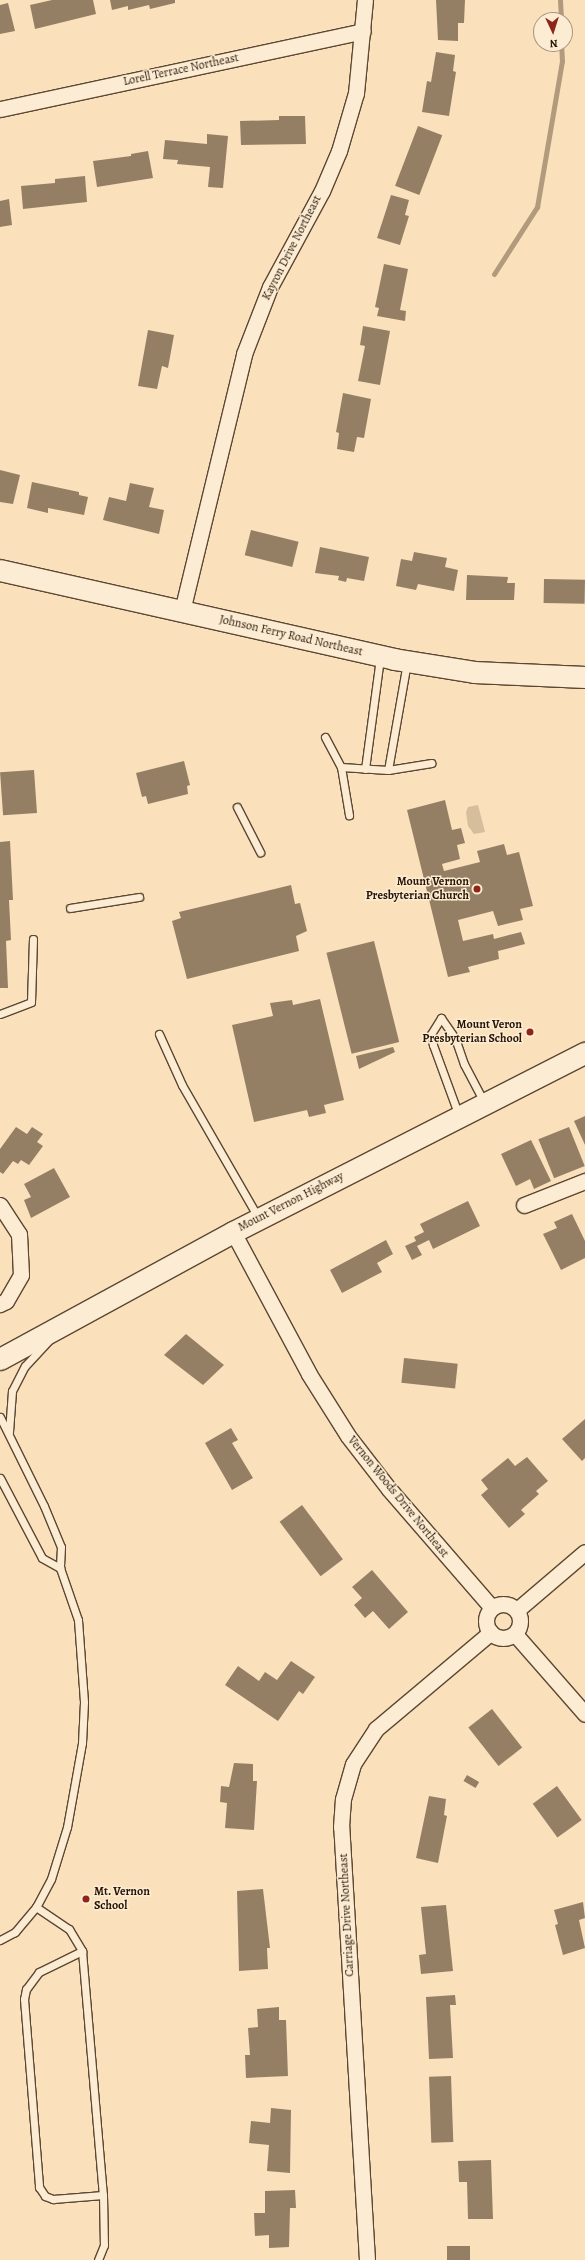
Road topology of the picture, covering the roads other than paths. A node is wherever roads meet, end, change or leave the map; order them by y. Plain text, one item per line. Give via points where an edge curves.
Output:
1 (364, 0) edge
2 (363, 32) junction
3 (0, 110) edge
4 (0, 570) edge
5 (182, 611) junction
6 (381, 656) junction
7 (408, 661) junction
8 (585, 677) edge
9 (324, 736) dead end
10 (431, 763) dead end
11 (341, 767) junction
12 (365, 769) junction
13 (388, 770) junction
14 (237, 807) dead end
15 (349, 815) dead end
16 (260, 852) dead end
17 (139, 896) dead end
18 (70, 908) dead end
19 (33, 939) dead end
20 (0, 1014) edge
21 (159, 1034) dead end
22 (585, 1053) edge
23 (485, 1104) junction
24 (460, 1117) junction
25 (585, 1181) edge
26 (0, 1205) edge
27 (524, 1205) dead end
28 (259, 1219) junction
29 (233, 1232) junction
30 (0, 1304) edge
31 (67, 1321) junction
32 (0, 1359) edge
33 (0, 1417) edge
34 (9, 1433) junction
35 (0, 1478) edge
36 (585, 1552) edge
37 (60, 1568) junction
38 (492, 1608) junction
39 (517, 1610) junction
40 (491, 1632) junction
41 (515, 1634) junction
42 (585, 1714) edge
43 (36, 1907) junction
44 (0, 1940) edge
45 (82, 1951) junction
46 (103, 2195) junction
47 (98, 2260) edge
48 (367, 2260) edge

1 - 2 street, Kayron Drive Northeast
2 - 3 street, Lorell Terrace Northeast
2 - 5 street, Kayron Drive Northeast via 356,93 339,151 322,191 270,287 244,354
4 - 5 main road, Johnson Ferry Road Northeast
5 - 6 main road, Johnson Ferry Road Northeast
6 - 7 main road, Johnson Ferry Road Northeast
6 - 12 lane
7 - 8 main road, Johnson Ferry Road Northeast via 474,672
7 - 13 lane
9 - 11 lane
10 - 13 lane
11 - 12 lane
11 - 15 lane
12 - 13 lane
14 - 16 lane
17 - 18 lane
19 - 20 lane via 31,1002
21 - 28 lane via 182,1084
22 - 23 main road, Mount Vernon Highway
23 - 24 main road, Mount Vernon Highway
23 - 24 lane via 464,1064 455,1038 441,1018 432,1034 433,1045
24 - 28 main road, Mount Vernon Highway
25 - 27 street
26 - 30 street via 19,1234 20,1275 6,1301
28 - 29 main road, Mount Vernon Highway
29 - 31 main road, Mount Vernon Highway
29 - 38 street, Vernon Woods Drive Northeast via 309,1374 348,1436 389,1489
31 - 32 main road, Mount Vernon Highway
31 - 34 lane via 25,1366 12,1391
33 - 34 lane
34 - 37 lane via 61,1546
35 - 37 lane via 42,1558
36 - 39 street
37 - 43 lane via 78,1620 84,1702 82,1743 67,1827 51,1879
38 - 39 street via 505,1603
38 - 40 street via 486,1621
39 - 41 street via 520,1624
40 - 41 street via 499,1638
40 - 48 street, Carriage Drive Northeast via 376,1729 353,1764 343,1799 341,1827
41 - 42 street
43 - 44 lane via 15,1932
43 - 45 lane via 69,1929
45 - 46 lane
45 - 46 lane via 39,1972 26,1990 24,1999 39,2187 45,2196 53,2199
46 - 47 lane via 104,2244

